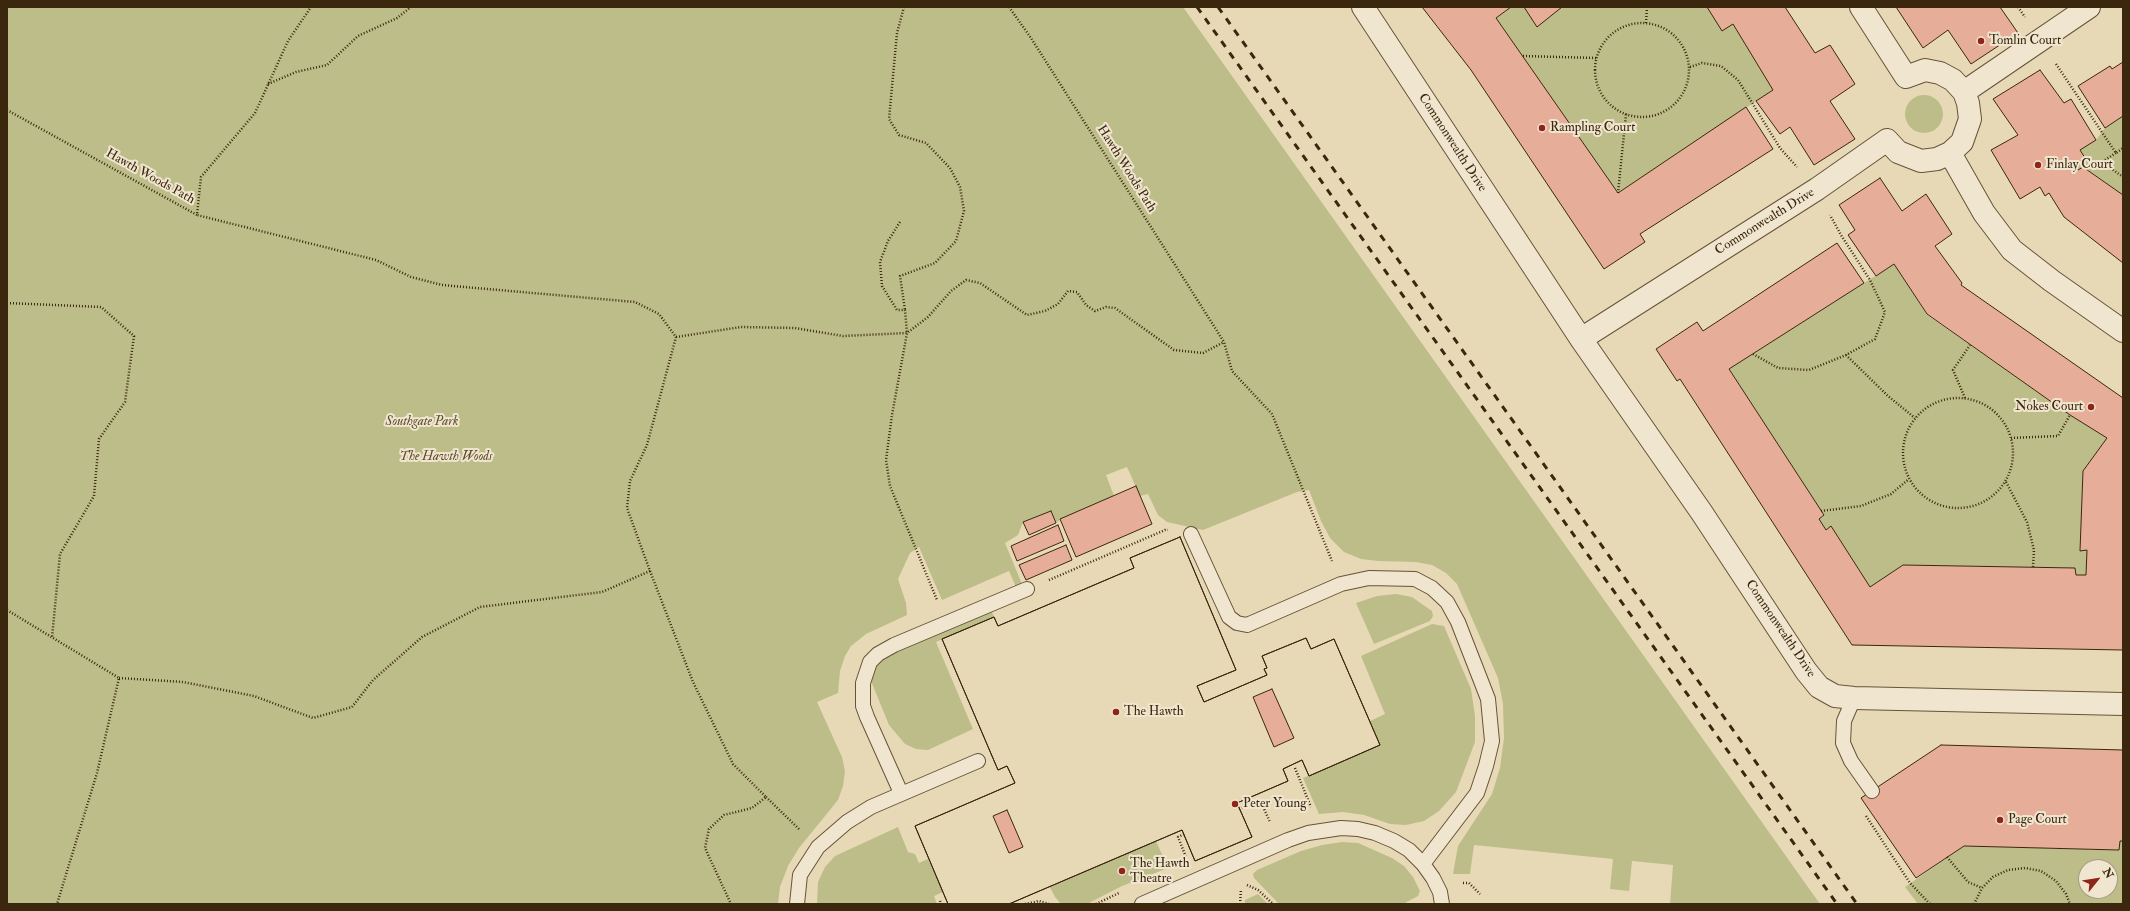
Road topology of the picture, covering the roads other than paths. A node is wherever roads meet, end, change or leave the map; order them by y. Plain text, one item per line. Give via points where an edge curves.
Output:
1 (1363, 7) edge
2 (1861, 7) edge
3 (2089, 7) edge
4 (1964, 92) junction
5 (1950, 153) junction
6 (2123, 331) edge
7 (1581, 339) junction
8 (1191, 534) road end
9 (1027, 589) road end
10 (1854, 698) junction
11 (2123, 704) edge
12 (978, 761) dead end
13 (1872, 791) dead end
14 (901, 793) junction
15 (1423, 864) junction
16 (797, 904) edge
17 (1142, 904) edge
18 (1442, 904) edge

1 - 7 street, Commonwealth Drive
2 - 4 street via 1906,77 1925,70 1940,73 1953,80
3 - 4 street
4 - 5 street, Commonwealth Drive via 1970,119 1968,128 1962,142
5 - 6 street via 1984,213 2012,250 2052,282
5 - 7 street, Commonwealth Drive via 1937,159 1921,161 1898,152 1887,140 1817,189
7 - 10 street, Commonwealth Drive via 1702,513 1806,671 1819,687 1835,696
8 - 15 lane via 1229,617 1237,624 1247,625 1342,584 1370,578 1415,579 1432,588 1447,602 1458,622 1488,699 1492,741 1477,792
9 - 14 lane via 878,654 870,662 862,695 866,717
10 - 11 street, Commonwealth Drive
10 - 13 lane via 1844,721 1843,743 1851,761
12 - 14 lane
14 - 16 lane via 853,818 818,847 800,875
15 - 17 lane via 1409,850 1375,833 1352,828 1326,829 1288,840
15 - 18 lane via 1440,892

